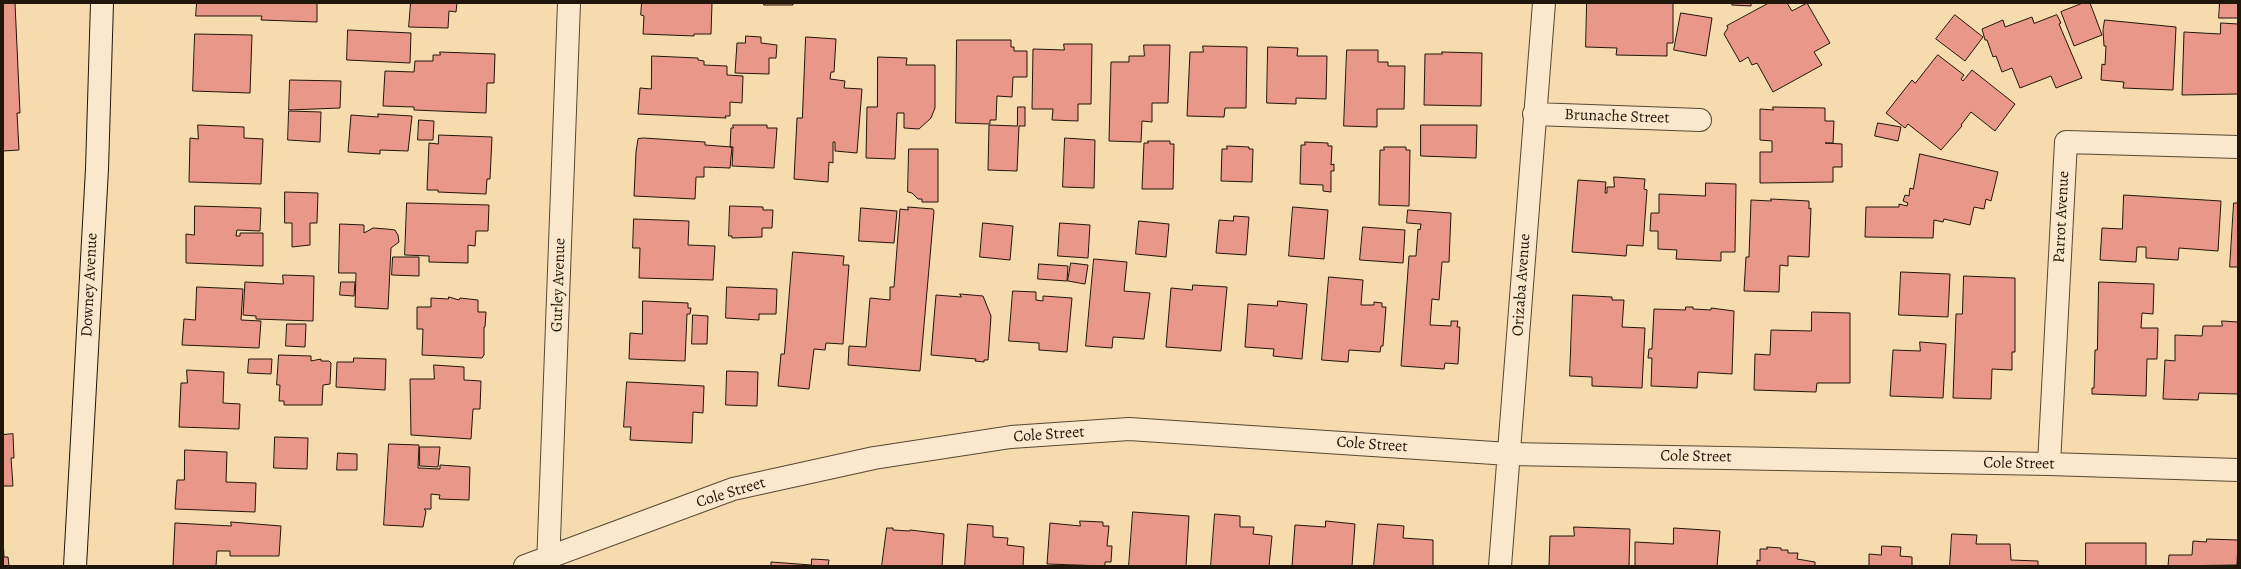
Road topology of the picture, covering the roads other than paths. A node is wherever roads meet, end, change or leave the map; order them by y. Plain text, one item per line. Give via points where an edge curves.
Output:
1 (102, 3) edge
2 (569, 3) edge
3 (1544, 3) edge
4 (1534, 114) junction
5 (1700, 120) dead end
6 (2238, 147) edge
7 (1510, 454) junction
8 (2049, 464) junction
9 (2238, 470) edge
10 (548, 561) edge
11 (75, 566) edge
12 (525, 566) edge
13 (1500, 566) edge

1 - 11 street, Downey Avenue via 97,169
2 - 10 street, Gurley Avenue
3 - 4 street, Orizaba Avenue
4 - 5 street, Brunache Street
4 - 7 street, Orizaba Avenue
6 - 8 street, Parrot Avenue via 2066,142
7 - 8 street, Cole Street
7 - 10 street, Cole Street via 1129,429 1011,437 874,458 733,489
7 - 13 street, Orizaba Avenue
8 - 9 street, Cole Street
10 - 12 street, Cole Street

